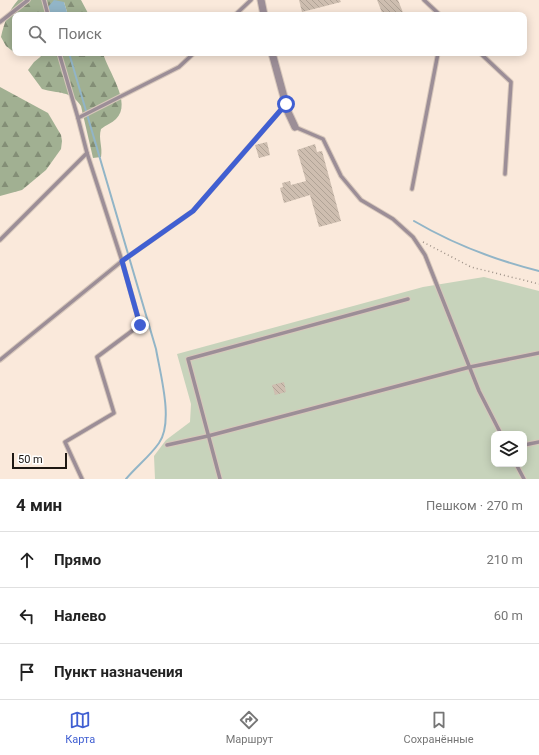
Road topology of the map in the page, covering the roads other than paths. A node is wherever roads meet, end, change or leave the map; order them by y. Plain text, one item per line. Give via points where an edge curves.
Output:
1 (28, 0) edge
2 (44, 0) edge
3 (251, 0) edge
4 (261, 0) edge
5 (424, 0) edge
6 (13, 12) edge
7 (47, 12) edge
8 (238, 12) edge
9 (263, 12) edge
10 (437, 12) edge
11 (12, 13) edge
12 (0, 22) edge
13 (60, 56) edge
14 (191, 56) edge
15 (273, 56) edge
16 (437, 56) edge
17 (483, 56) edge
18 (286, 104) junction
19 (78, 118) junction
20 (295, 127) joint
21 (87, 153) junction
22 (505, 174) dead end
23 (412, 189) dead end
24 (0, 240) edge
25 (122, 261) junction
26 (408, 299) dead end
27 (539, 353) edge
28 (0, 360) edge
29 (470, 367) junction
30 (499, 431) edge
31 (208, 436) junction
32 (539, 442) edge
33 (527, 444) edge
34 (167, 445) dead end
35 (518, 467) edge
36 (82, 479) edge
37 (220, 479) edge
38 (524, 479) edge

1 - 6 lane
2 - 7 lane
3 - 8 lane
4 - 9 street
5 - 10 lane
11 - 12 lane
13 - 19 lane
14 - 19 lane via 179,66
15 - 18 street
16 - 23 lane
17 - 22 lane via 511,82
18 - 20 street
18 - 25 lane via 193,211
19 - 21 lane
20 - 29 lane via 323,139 341,176 361,200 393,219 413,237 425,255
21 - 24 lane
21 - 25 lane
25 - 28 lane
25 - 36 lane via 140,325 97,357 114,413 65,442
26 - 31 lane via 188,359
27 - 29 lane
29 - 30 lane
29 - 31 lane
31 - 34 lane
31 - 37 lane
32 - 33 lane
35 - 38 lane

